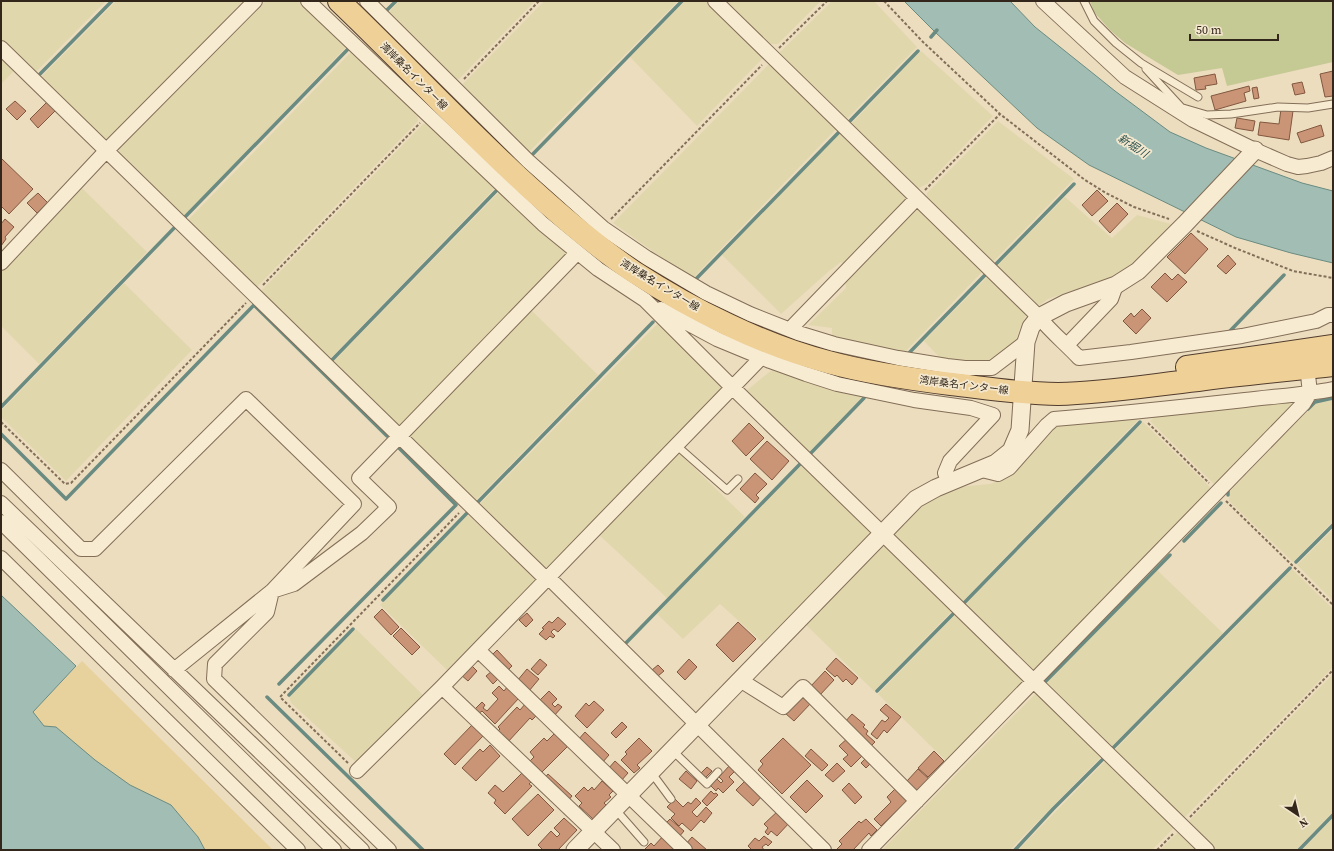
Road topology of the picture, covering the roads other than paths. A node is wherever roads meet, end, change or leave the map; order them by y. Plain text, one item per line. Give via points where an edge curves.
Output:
1 (255, 1) edge
2 (308, 1) edge
3 (339, 1) edge
4 (367, 1) edge
5 (716, 1) edge
6 (1043, 1) edge
7 (1084, 1) edge
8 (1, 48) edge
9 (1141, 63) junction
10 (1198, 98) dead end
11 (1333, 104) edge
12 (1182, 108) junction
13 (1193, 120) junction
14 (1255, 150) junction
15 (106, 151) junction
16 (1329, 163) edge
17 (917, 198) junction
18 (578, 252) junction
19 (1, 263) edge
20 (1116, 285) junction
21 (645, 300) junction
22 (1333, 315) edge
23 (1039, 316) junction
24 (1300, 324) junction
25 (794, 325) dead end
26 (1302, 340) dead end
27 (1026, 342) junction
28 (1067, 345) junction
29 (1333, 346) edge
30 (758, 361) dead end
31 (1333, 365) edge
32 (1308, 375) dead end
33 (732, 387) junction
34 (1333, 389) edge
35 (1022, 392) junction
36 (1310, 393) junction
37 (400, 437) junction
38 (676, 445) junction
39 (1, 470) edge
40 (982, 470) junction
41 (738, 479) dead end
42 (949, 483) junction
43 (1, 503) edge
44 (1, 522) edge
45 (882, 533) junction
46 (1, 558) edge
47 (547, 578) junction
48 (272, 591) junction
49 (478, 650) junction
50 (174, 670) junction
51 (740, 680) junction
52 (1034, 680) junction
53 (442, 687) junction
54 (697, 724) junction
55 (672, 750) junction
56 (357, 771) road end
57 (650, 772) junction
58 (718, 772) dead end
59 (629, 794) junction
60 (671, 798) dead end
61 (917, 801) junction
62 (615, 809) junction
63 (594, 831) junction
64 (644, 842) dead end
65 (577, 849) edge
66 (298, 850) edge
67 (334, 850) edge
68 (362, 850) edge
69 (389, 850) edge
70 (613, 850) edge
71 (685, 850) edge
72 (824, 850) edge
73 (869, 850) edge
74 (1207, 850) edge

1 - 15 street
2 - 18 street via 537,219
3 - 35 main road, 湾岸桑名インター線 via 480,141 553,209 633,271 660,287 714,317 762,339 828,362 924,381
4 - 27 street via 528,161 603,228 706,293 780,327 834,344 947,366 992,368
5 - 17 street
6 - 13 street via 1125,77
7 - 9 lane via 1094,21
8 - 15 street
9 - 10 lane
9 - 12 lane
11 - 12 lane via 1207,115
12 - 13 lane
13 - 14 street
14 - 16 street via 1298,166
14 - 20 street via 1138,271
15 - 19 street
15 - 37 street
17 - 23 street
17 - 25 street
18 - 21 street via 598,269
18 - 37 street
20 - 23 street
20 - 28 street via 1111,299
21 - 33 street
21 - 42 street via 717,338 806,374 845,385 914,400 970,408 994,415 950,461 945,473
22 - 24 street
23 - 27 street via 1031,327
23 - 28 street via 1050,331
24 - 26 street
24 - 28 street via 1242,336 1079,358
27 - 35 street
29 - 35 main road, 湾岸桑名インター線 via 1114,377 1056,381
30 - 33 street
31 - 35 main road, 湾岸桑名インター線 via 1090,392
32 - 36 street
33 - 38 street
33 - 45 street
34 - 36 street
35 - 40 street via 1020,430 1011,451
36 - 40 street via 1054,419 1009,468 998,474
36 - 52 street via 1304,403
37 - 47 street
37 - 48 street via 359,478 389,507 362,533 294,584
38 - 41 lane via 727,490
38 - 47 street
39 - 48 street via 81,549 96,549 246,399 354,504
40 - 42 street
42 - 45 street via 916,499
43 - 50 street
44 - 67 street
45 - 51 street
45 - 52 street
46 - 66 street
47 - 49 street
47 - 54 street
48 - 50 street
48 - 69 street via 267,612 215,664 214,679
49 - 53 street
49 - 59 street
50 - 68 street
51 - 54 street
51 - 61 street via 783,707 803,687
52 - 61 street
52 - 74 street
53 - 56 street
53 - 63 street
54 - 55 street
54 - 72 street
55 - 57 street
55 - 58 lane via 707,784
57 - 59 street
57 - 60 lane
59 - 62 street
59 - 71 street
61 - 73 street
62 - 63 street
62 - 64 lane
63 - 65 street
63 - 70 street

